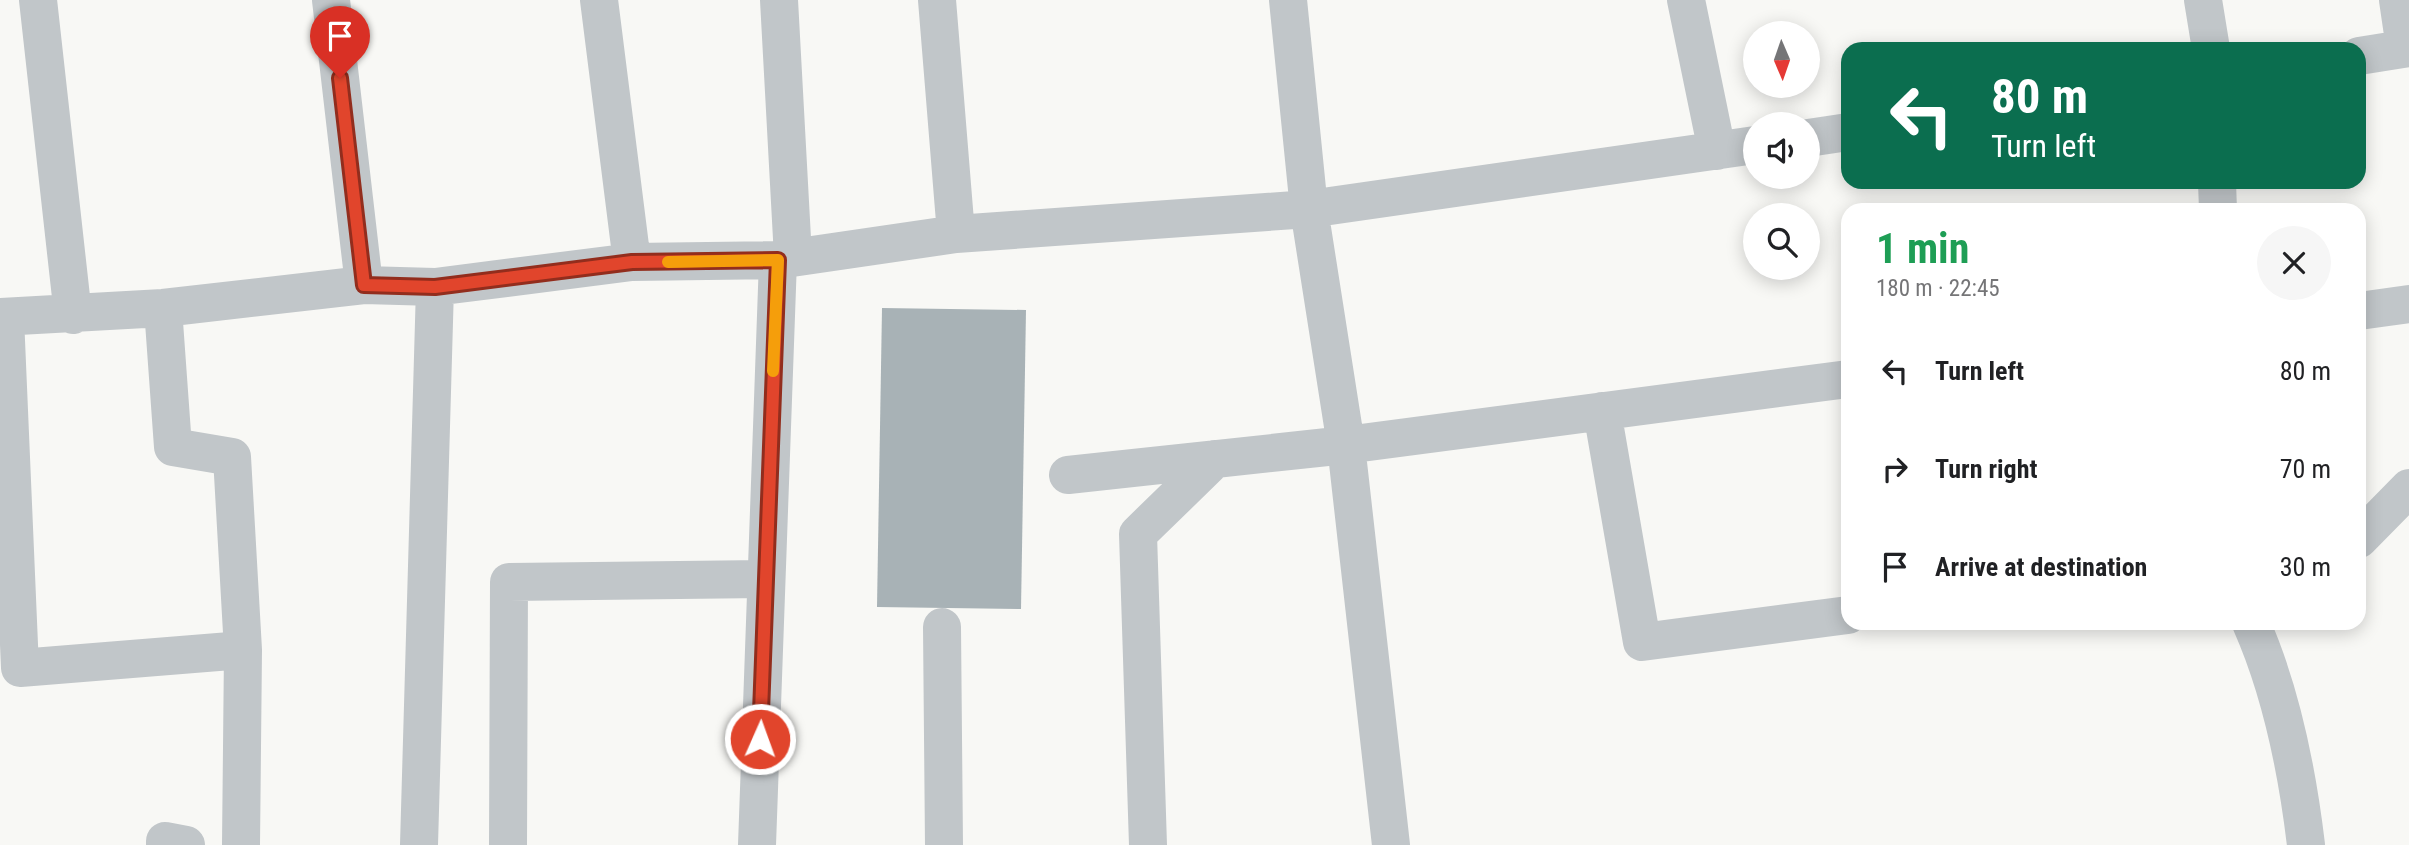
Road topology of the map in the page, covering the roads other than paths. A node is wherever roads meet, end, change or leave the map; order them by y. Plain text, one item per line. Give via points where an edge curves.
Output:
1 (38, 0) edge
2 (331, 0) edge
3 (599, 0) edge
4 (779, 0) edge
5 (937, 0) edge
6 (1288, 0) edge
7 (1686, 0) edge
8 (2203, 0) edge
9 (2398, 0) edge
10 (2210, 42) edge
11 (2407, 48) edge
12 (2366, 55) edge
13 (1841, 133) edge
14 (1820, 136) edge
15 (1743, 147) edge
16 (1717, 151) junction
17 (1309, 209) junction
18 (956, 234) junction
19 (786, 259) junction
20 (632, 262) junction
21 (364, 285) junction
22 (435, 287) junction
23 (2409, 304) edge
24 (163, 308) junction
25 (2366, 309) edge
26 (73, 315) junction
27 (2, 317) edge
28 (1841, 380) edge
29 (1602, 411) junction
30 (1346, 445) junction
31 (1214, 460) junction
32 (1068, 475) dead end
33 (2409, 488) edge
34 (2366, 532) edge
35 (764, 579) junction
36 (1841, 616) edge
37 (942, 627) dead end
38 (2254, 630) edge
39 (243, 650) junction
40 (166, 845) edge
41 (186, 845) edge
42 (242, 845) edge
43 (419, 845) edge
44 (509, 845) edge
45 (757, 845) edge
46 (944, 845) edge
47 (1148, 845) edge
48 (1391, 845) edge
49 (2306, 845) edge

1 - 26 street
2 - 21 street
3 - 20 street
4 - 19 street
5 - 18 street
6 - 17 street
7 - 16 street
8 - 10 street
9 - 11 street
11 - 12 street
13 - 14 street
15 - 16 street
16 - 17 street
17 - 18 street
17 - 30 street
18 - 19 street
19 - 20 street
19 - 35 street
20 - 22 street
21 - 22 street
21 - 24 street
22 - 43 street
23 - 25 street
24 - 26 street
24 - 39 street via 173,447 232,457
26 - 27 street
27 - 39 street via 20,668
28 - 29 street
29 - 30 street
29 - 36 street via 1642,642
30 - 31 street
30 - 48 street
31 - 32 street
31 - 47 street via 1138,534
33 - 34 street
35 - 44 street via 509,582
35 - 45 street
37 - 46 street
38 - 49 street via 2267,659 2299,781
39 - 42 street
40 - 41 street via 165,841

